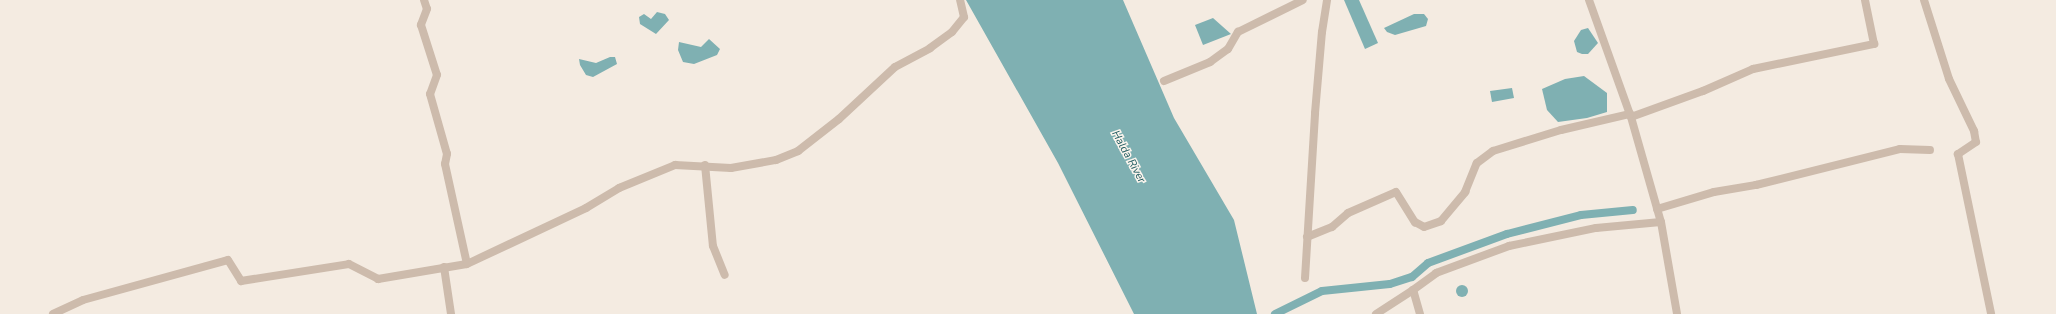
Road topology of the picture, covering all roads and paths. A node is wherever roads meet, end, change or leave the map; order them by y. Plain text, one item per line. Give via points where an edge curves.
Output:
1 (424, 0) edge
2 (960, 0) edge
3 (1303, 0) edge
4 (1327, 0) edge
5 (1589, 0) edge
6 (1864, 0) edge
7 (1924, 0) edge
8 (1164, 81) dead end
9 (1631, 115) junction
10 (1930, 150) dead end
11 (706, 164) junction
12 (1657, 209) junction
13 (1661, 222) junction
14 (1307, 237) junction
15 (467, 264) junction
16 (444, 267) junction
17 (725, 275) dead end
18 (1305, 278) dead end
19 (1413, 290) junction
20 (53, 314) edge
21 (452, 314) edge
22 (1376, 314) edge
23 (1420, 314) edge
24 (1677, 314) edge
25 (1991, 314) edge

1 - 15 street via 427,9 421,25 437,75 430,94 447,154 445,164
2 - 11 street via 964,17 952,32 930,48 895,67 839,119 798,151 776,160 731,168
3 - 8 street via 1238,32 1228,49 1210,62
4 - 14 street via 1322,32
5 - 9 street
6 - 9 street via 1874,44 1753,69 1703,91
7 - 25 street via 1949,79 1974,131 1976,142 1958,154
9 - 12 street
9 - 14 street via 1561,130 1493,152 1476,162 1465,192 1441,221 1424,227 1415,222 1396,192 1348,213 1332,227
10 - 12 street via 1900,149 1756,185 1714,192
11 - 15 street via 675,165 619,188 579,212
11 - 17 street via 713,246
12 - 13 street
13 - 19 street via 1596,228 1509,246 1436,273
13 - 24 street
14 - 18 street
15 - 16 street
16 - 20 street via 378,279 349,264 241,281 228,260 83,300
16 - 21 street
19 - 22 street
19 - 23 street

